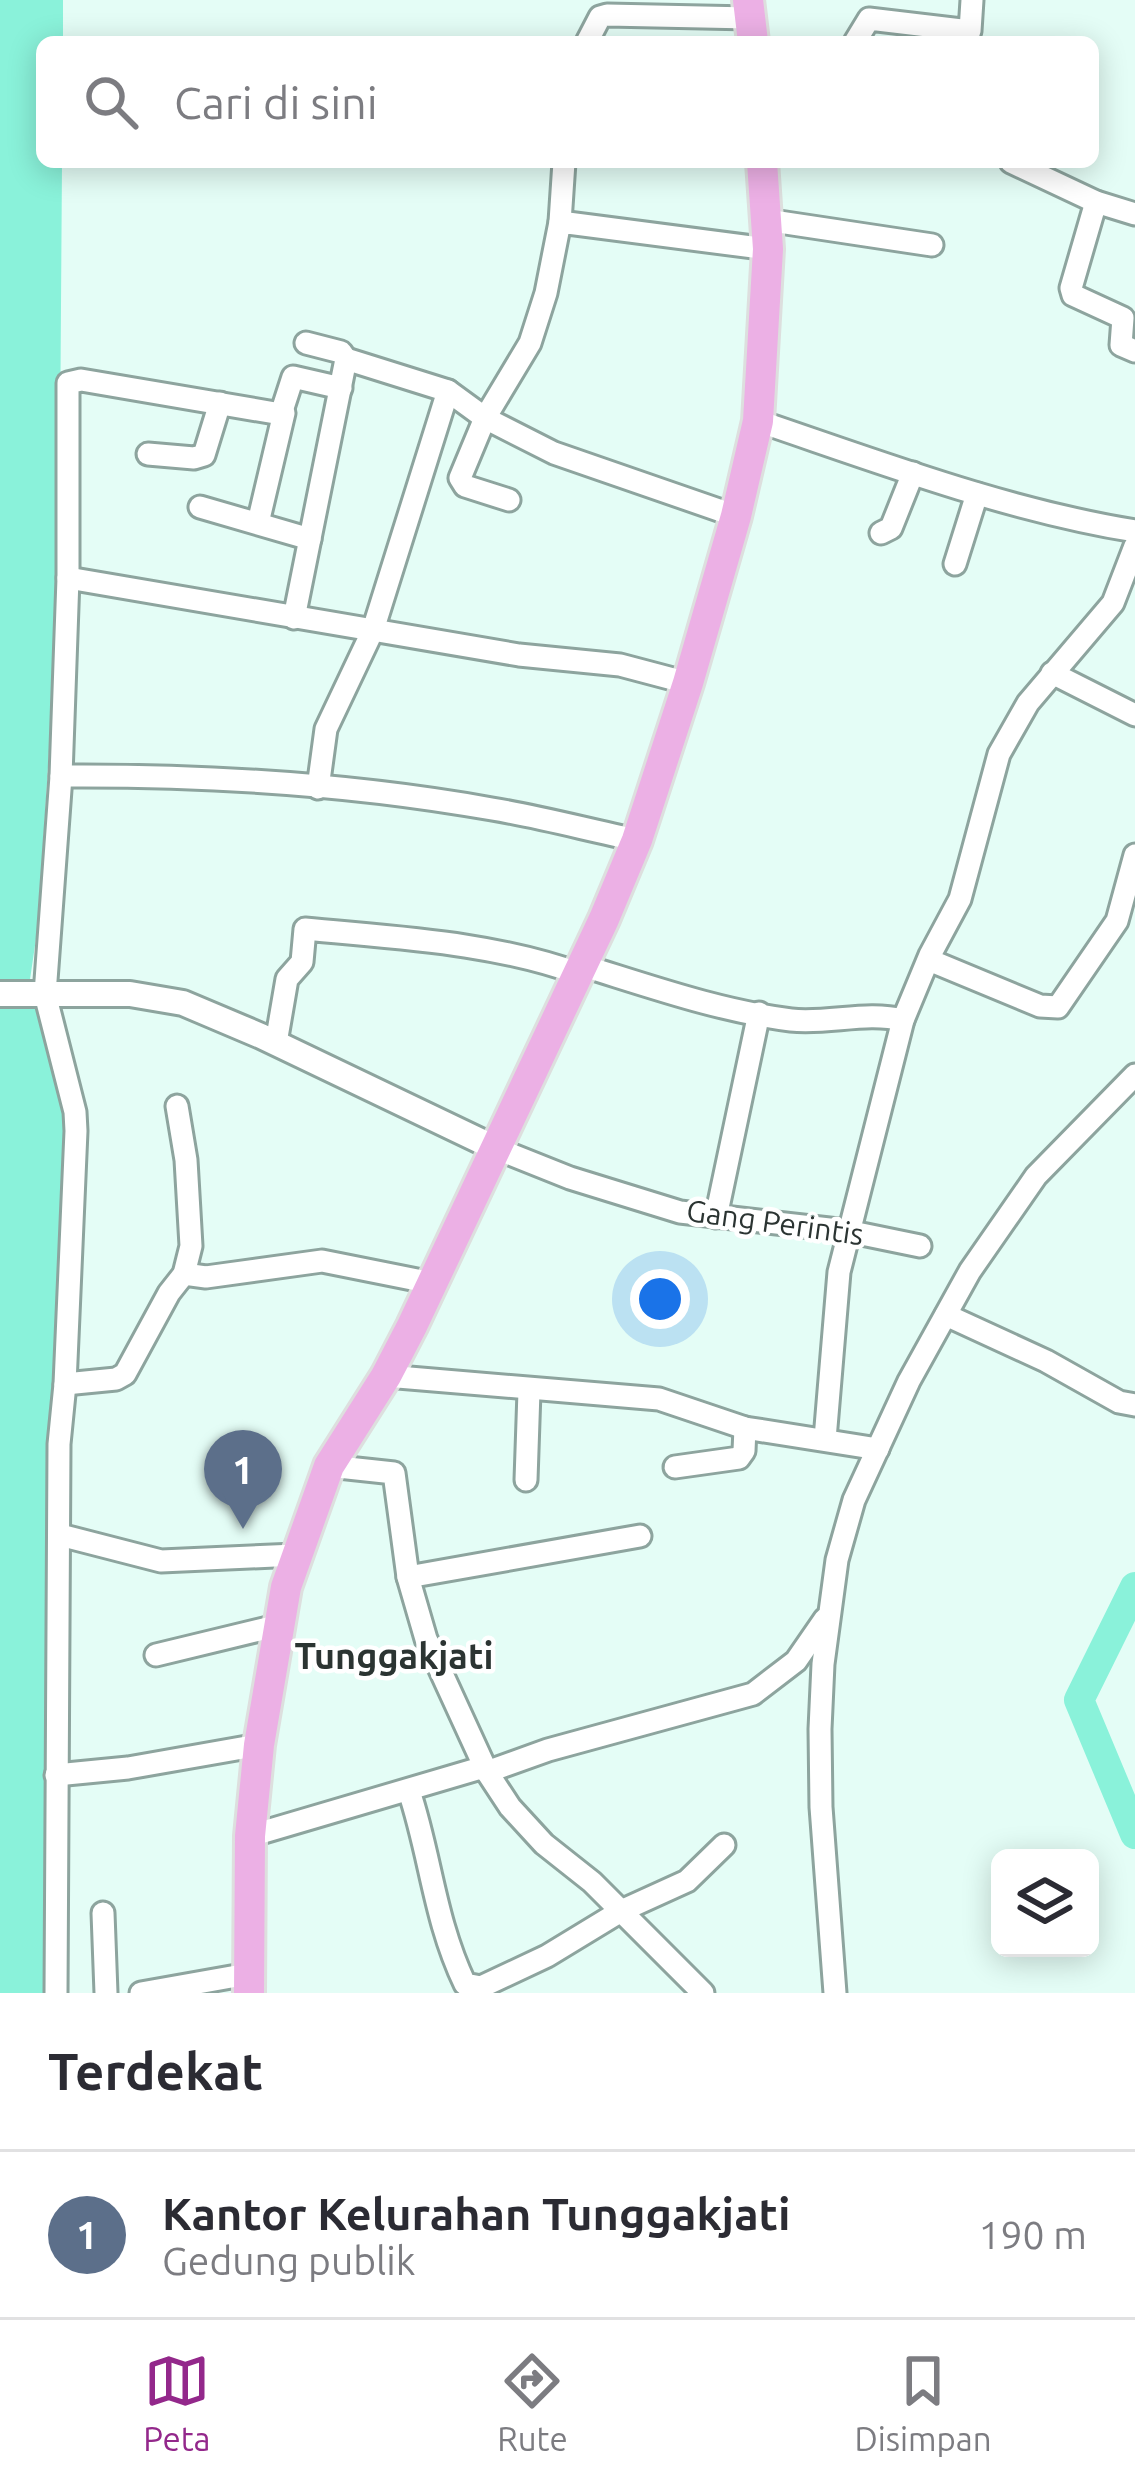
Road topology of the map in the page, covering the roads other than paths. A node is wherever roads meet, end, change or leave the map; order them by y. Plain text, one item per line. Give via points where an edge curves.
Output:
1 (972, 0) edge
2 (755, 27) edge
3 (590, 36) edge
4 (859, 36) edge
5 (564, 168) edge
6 (762, 168) edge
7 (1024, 168) edge
8 (1096, 202) junction
9 (1135, 214) edge
10 (560, 223) junction
11 (767, 234) junction
12 (932, 245) dead end
13 (306, 343) dead end
14 (1135, 351) edge
15 (346, 359) junction
16 (341, 388) junction
17 (448, 391) junction
18 (220, 403) junction
19 (284, 412) junction
20 (485, 418) junction
21 (758, 421) junction
22 (148, 454) dead end
23 (913, 473) junction
24 (977, 494) junction
25 (509, 500) dead end
26 (200, 507) dead end
27 (736, 516) junction
28 (258, 523) junction
29 (1135, 531) edge
30 (881, 533) dead end
31 (310, 539) junction
32 (1135, 546) edge
33 (955, 564) dead end
34 (68, 578) junction
35 (294, 618) junction
36 (373, 630) junction
37 (1052, 673) junction
38 (688, 683) junction
39 (1135, 715) edge
40 (61, 776) junction
41 (318, 788) junction
42 (637, 839) junction
43 (1135, 855) edge
44 (929, 960) junction
45 (582, 970) junction
46 (0, 994) edge
47 (37, 994) junction
48 (758, 1013) junction
49 (903, 1019) junction
50 (276, 1043) junction
51 (1135, 1075) edge
52 (177, 1106) dead end
53 (495, 1148) junction
54 (716, 1217) junction
55 (847, 1231) junction
56 (920, 1246) dead end
57 (184, 1274) junction
58 (432, 1283) junction
59 (946, 1315) junction
60 (386, 1376) junction
61 (65, 1384) junction
62 (529, 1390) junction
63 (1135, 1405) edge
64 (745, 1428) junction
65 (825, 1439) junction
66 (878, 1449) junction
67 (329, 1466) junction
68 (675, 1467) dead end
69 (526, 1480) dead end
70 (59, 1535) junction
71 (640, 1536) dead end
72 (296, 1555) junction
73 (408, 1577) junction
74 (832, 1613) junction
75 (280, 1624) junction
76 (156, 1655) dead end
77 (259, 1745) junction
78 (485, 1769) junction
79 (56, 1775) junction
80 (409, 1791) junction
81 (250, 1836) junction
82 (724, 1845) dead end
83 (621, 1911) junction
84 (103, 1913) dead end
85 (249, 1983) edge
86 (56, 1993) edge
87 (106, 1993) edge
88 (141, 1993) edge
89 (703, 1993) edge
90 (835, 1993) edge

1 - 4 street via 970,31 869,19
2 - 3 street via 607,15
5 - 10 street
6 - 11 main road
7 - 8 street
8 - 9 street
8 - 14 street via 1071,288 1076,299 1123,318 1121,344
10 - 11 street
10 - 20 street via 530,343
11 - 12 street
11 - 21 main road
13 - 15 street
15 - 16 street
15 - 17 street
16 - 19 street via 293,377
16 - 31 street
17 - 20 street
17 - 36 street
18 - 19 street
18 - 22 street via 204,455
18 - 34 street via 68,383
19 - 28 street
20 - 25 street via 460,482
20 - 27 street via 554,454
21 - 23 street
21 - 27 main road
23 - 24 street
23 - 30 street via 891,528
24 - 29 street
24 - 33 street
26 - 28 street
27 - 38 main road
28 - 31 street
31 - 35 street
32 - 37 street via 1113,603
34 - 35 street
34 - 40 street
35 - 36 street
36 - 38 street via 620,665
36 - 41 street via 326,729
37 - 39 street
37 - 44 street via 999,754 960,899
38 - 42 main road
40 - 41 street
40 - 47 street
41 - 42 street via 495,809
42 - 45 main road
43 - 44 street via 1112,932 1058,1007
44 - 49 street
45 - 48 street
45 - 50 street via 410,938 304,929
45 - 53 main road
46 - 47 street
47 - 50 street via 159,997
47 - 61 street via 76,1130
48 - 49 street via 805,1021
48 - 54 street
49 - 55 street
50 - 53 street
51 - 59 street via 1036,1175
52 - 57 street via 191,1246
53 - 54 street, Gang Perintis via 570,1178
53 - 58 main road
54 - 55 street, Gang Perintis
55 - 56 street, Gang Perintis
55 - 65 street
57 - 58 street via 315,1261
57 - 61 street via 125,1374
58 - 60 main road
59 - 63 street
59 - 66 street
60 - 62 street
60 - 67 main road
61 - 70 street
62 - 64 street via 659,1400
62 - 69 street
64 - 65 street
64 - 68 street via 739,1458
65 - 66 street
66 - 74 street via 848,1520
67 - 72 main road
67 - 73 street via 394,1473
70 - 72 street via 161,1561
70 - 79 street
71 - 73 street
72 - 75 main road
73 - 78 street via 425,1639
74 - 78 street via 796,1661 753,1694
74 - 90 street via 820,1729
75 - 76 street
75 - 77 main road
77 - 79 street
77 - 81 main road
78 - 80 street
78 - 83 street via 544,1844
79 - 86 street
80 - 81 street
80 - 83 street via 438,1917 465,1984 481,1987
81 - 85 main road
82 - 83 street via 687,1881
83 - 89 street
84 - 87 street
85 - 88 street

